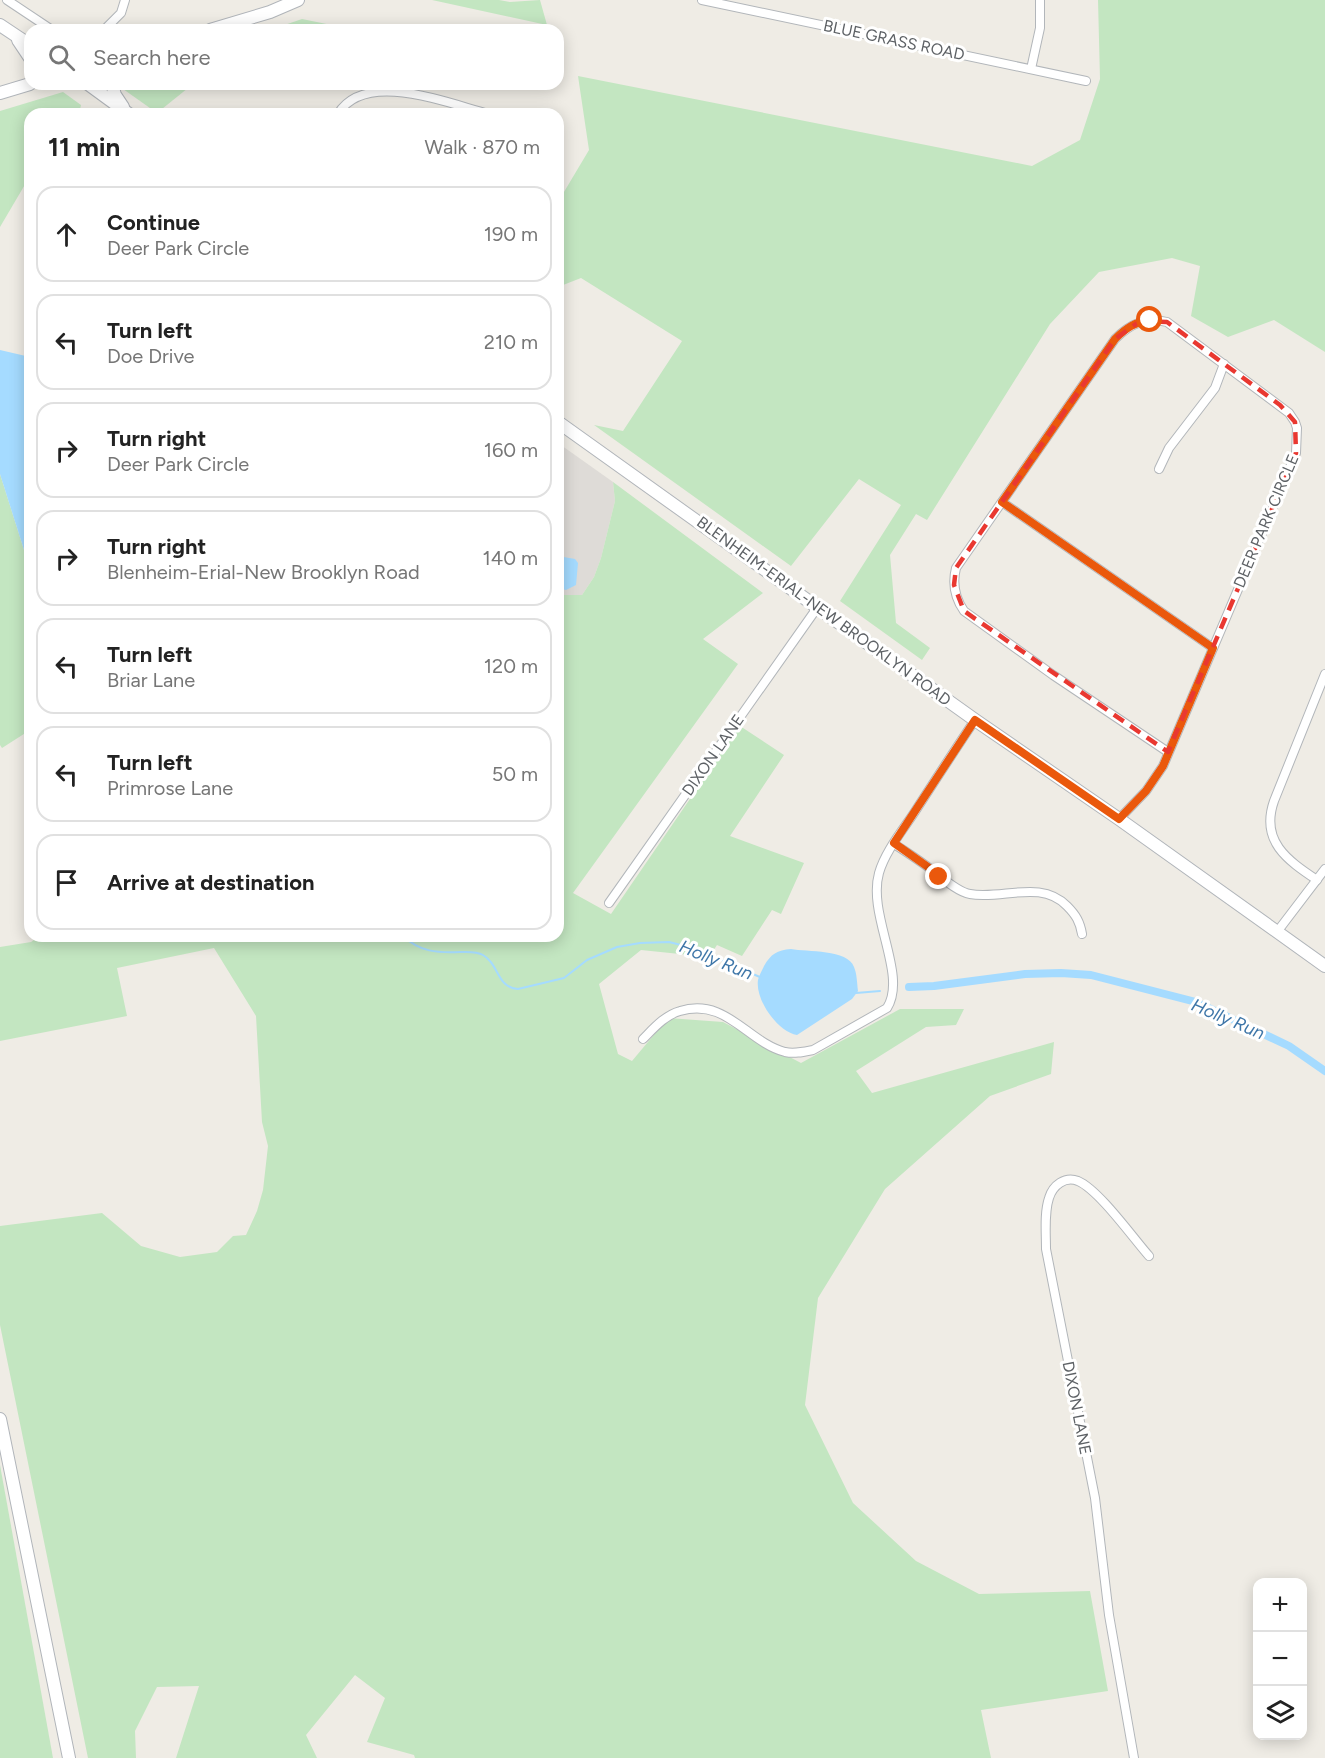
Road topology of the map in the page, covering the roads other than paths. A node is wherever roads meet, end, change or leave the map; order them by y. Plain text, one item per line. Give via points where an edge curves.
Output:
1 (7, 0) edge
2 (125, 0) edge
3 (298, 0) edge
4 (702, 0) edge
5 (1040, 0) edge
6 (43, 24) edge
7 (110, 24) edge
8 (230, 24) edge
9 (0, 25) edge
10 (13, 34) junction
11 (24, 41) edge
12 (24, 47) edge
13 (1031, 69) junction
14 (1086, 81) dead end
15 (24, 83) edge
16 (24, 86) edge
17 (17, 88) junction
18 (96, 90) edge
19 (114, 90) edge
20 (0, 93) edge
21 (122, 108) edge
22 (125, 108) edge
23 (343, 108) edge
24 (465, 108) edge
25 (1224, 364) junction
26 (564, 426) edge
27 (1159, 469) dead end
28 (1002, 502) junction
29 (817, 608) junction
30 (1213, 648) junction
31 (1325, 674) edge
32 (975, 720) junction
33 (1168, 752) junction
34 (1119, 819) junction
35 (894, 843) junction
36 (1325, 869) edge
37 (1317, 880) junction
38 (609, 903) dead end
39 (1277, 932) junction
40 (1082, 934) dead end
41 (1325, 966) edge
42 (643, 1039) dead end
43 (1149, 1256) dead end
44 (0, 1419) edge
45 (69, 1758) edge
46 (1134, 1758) edge

1 - 6 street
2 - 7 street via 121,13
3 - 8 main road
4 - 13 street, BLUE GRASS ROAD
5 - 13 street via 1040,28
9 - 10 main road
10 - 11 main road
10 - 12 main road
13 - 14 street, BLUE GRASS ROAD
15 - 17 main road
16 - 17 main road
17 - 20 main road
18 - 21 main road
19 - 22 main road
23 - 24 street via 358,95 402,92
25 - 27 street via 1215,388 1169,448
25 - 28 street, DEER PARK CIRCLE via 1167,322 1140,321 1126,328
25 - 30 street, DEER PARK CIRCLE via 1289,413 1296,422 1298,446
26 - 29 main road, BLENHEIM-ERIAL-NEW BROOKLYN ROAD
28 - 30 street
28 - 33 street, DEER PARK CIRCLE via 957,568 954,585 964,611
29 - 32 main road, BLENHEIM-ERIAL-NEW BROOKLYN ROAD
29 - 38 street, DIXON LANE
30 - 33 street, DEER PARK CIRCLE
31 - 37 street via 1270,819 1270,830 1279,850
32 - 34 main road, BLENHEIM-ERIAL-NEW BROOKLYN ROAD
32 - 35 street
33 - 34 street, DEER PARK CIRCLE via 1146,791
34 - 39 main road, BLENHEIM-ERIAL-NEW BROOKLYN ROAD
35 - 40 street via 969,894 1032,892 1055,898 1077,917
35 - 42 street via 879,873 877,891 893,980 893,998 887,1008 813,1050 799,1053 774,1048 730,1018 705,1009 679,1011
36 - 37 street
37 - 39 street
39 - 41 main road, BLENHEIM-ERIAL-NEW BROOKLYN ROAD
43 - 46 street, DIXON LANE via 1078,1181 1061,1181 1051,1192 1046,1249 1095,1500 1109,1615
44 - 45 main road

